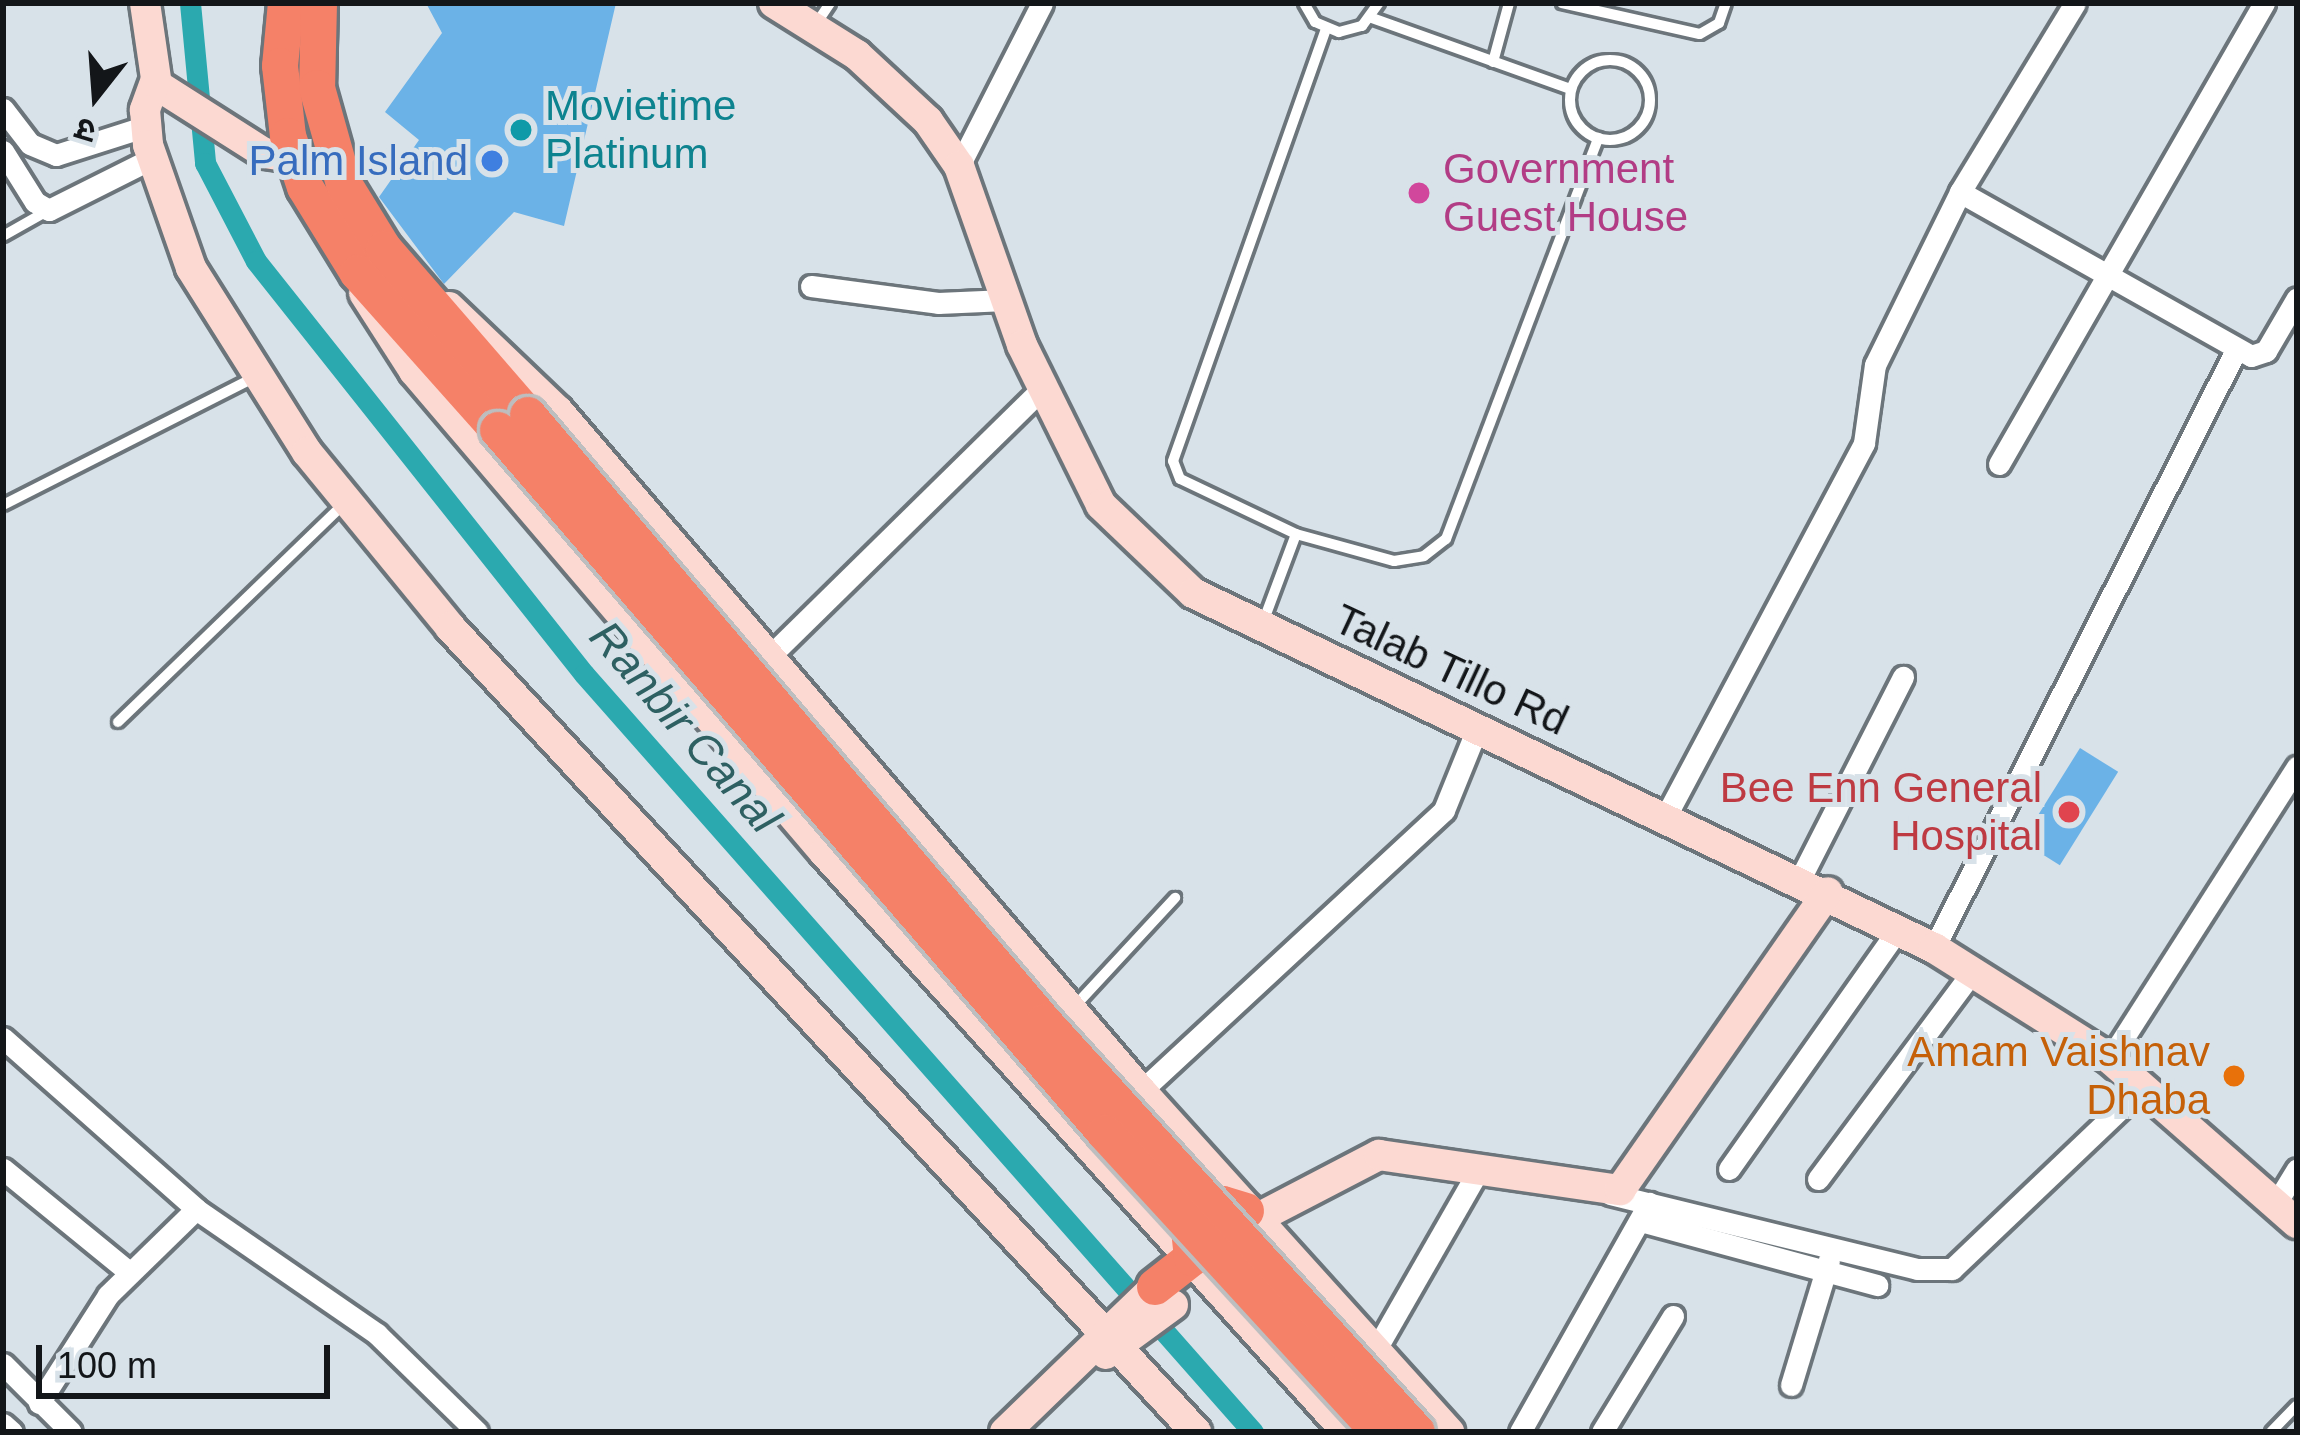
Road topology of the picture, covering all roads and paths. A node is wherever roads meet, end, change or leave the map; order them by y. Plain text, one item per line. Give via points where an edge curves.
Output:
1 (146, 3) edge
2 (286, 3) edge
3 (320, 3) edge
4 (774, 3) edge
5 (1042, 3) edge
6 (1304, 3) edge
7 (1379, 3) edge
8 (1509, 3) edge
9 (1562, 3) edge
10 (1726, 3) edge
11 (2075, 3) edge
12 (2264, 3) edge
13 (822, 15) edge
14 (1372, 18) junction
15 (1326, 29) junction
16 (1492, 62) junction
17 (165, 89) junction
18 (1570, 89) junction
19 (3, 109) edge
20 (144, 127) junction
21 (1598, 138) junction
22 (3, 151) edge
23 (294, 157) junction
24 (151, 159) junction
25 (958, 166) junction
26 (1960, 192) junction
27 (49, 210) junction
28 (3, 236) edge
29 (358, 273) junction
30 (2103, 277) junction
31 (811, 286) dead end
32 (2297, 298) edge
33 (425, 300) junction
34 (1006, 300) junction
35 (2236, 350) junction
36 (256, 376) junction
37 (1042, 388) junction
38 (513, 423) junction
39 (2000, 464) dead end
40 (346, 502) junction
41 (3, 505) edge
42 (1296, 534) junction
43 (1261, 628) junction
44 (768, 658) junction
45 (1903, 677) dead end
46 (118, 722) dead end
47 (1476, 731) junction
48 (2297, 767) edge
49 (1667, 814) junction
50 (1800, 879) junction
51 (1828, 892) junction
52 (1175, 898) dead end
53 (1898, 929) junction
54 (1934, 948) junction
55 (1973, 971) junction
56 (1072, 1009) junction
57 (3, 1038) edge
58 (2110, 1059) junction
59 (2142, 1088) junction
60 (1141, 1091) junction
61 (1480, 1168) junction
62 (1729, 1168) dead end
63 (3, 1169) edge
64 (2297, 1169) edge
65 (1818, 1179) dead end
66 (1610, 1194) junction
67 (196, 1209) junction
68 (1645, 1212) junction
69 (2286, 1214) edge
70 (1250, 1215) junction
71 (1765, 1230) junction
72 (1791, 1236) junction
73 (1832, 1246) junction
74 (1759, 1253) junction
75 (1785, 1261) junction
76 (1201, 1267) junction
77 (1826, 1271) junction
78 (129, 1272) junction
79 (1877, 1285) dead end
80 (1164, 1296) joint
81 (1673, 1316) dead end
82 (1119, 1336) junction
83 (1375, 1351) junction
84 (3, 1364) edge
85 (1790, 1385) dead end
86 (39, 1403) junction
87 (2297, 1405) edge
88 (3, 1424) edge
89 (12, 1432) edge
90 (70, 1432) edge
91 (477, 1432) edge
92 (1005, 1432) edge
93 (1025, 1432) edge
94 (1196, 1432) edge
95 (1347, 1432) edge
96 (1379, 1432) edge
97 (1418, 1432) edge
98 (1449, 1432) edge
99 (1520, 1432) edge
100 (1602, 1432) edge
101 (2271, 1432) edge

1 - 17 street
2 - 23 highway via 280,66
3 - 33 highway via 314,59 329,146 359,213
4 - 13 street, Talab Tillo Rd
5 - 25 street
6 - 15 lane
7 - 14 lane
8 - 16 lane
9 - 10 lane via 1700,34 1719,23
11 - 26 street
12 - 30 street
13 - 25 street, Talab Tillo Rd via 894,85
14 - 15 lane via 1351,31
14 - 16 lane
15 - 42 lane via 1173,461 1180,479
16 - 18 lane
17 - 20 street
17 - 23 street via 264,153
18 - 21 lane via 1577,123
18 - 21 lane via 1600,61 1626,63 1645,80 1650,106 1636,130
19 - 20 street via 30,144 56,155
20 - 24 street
21 - 42 lane via 1446,539 1424,556 1394,561
22 - 27 street via 34,202
23 - 29 highway
24 - 27 street
24 - 36 street via 191,268
25 - 34 street, Talab Tillo Rd
26 - 30 street
26 - 49 street via 1874,365 1855,463
27 - 28 lane
29 - 38 highway
29 - 76 street via 377,320 415,371 839,869
30 - 35 street
30 - 39 street
31 - 34 street via 916,302
32 - 35 street via 2266,351
33 - 38 highway
33 - 44 street via 462,316 514,365
34 - 37 street, Talab Tillo Rd
35 - 54 street
36 - 40 street
36 - 41 lane
37 - 43 street, Talab Tillo Rd via 1101,505 1136,547 1193,593
37 - 44 street
38 - 96 highway, bridge via 1105,1133
38 - 97 highway, bridge
40 - 46 lane
40 - 82 street via 542,727
42 - 43 lane
43 - 47 street, Talab Tillo Rd
44 - 56 street
45 - 50 street
47 - 49 street, Talab Tillo Rd
47 - 60 street via 1444,810
48 - 58 street
49 - 50 street, Talab Tillo Rd
50 - 51 street, Talab Tillo Rd
51 - 53 street, Talab Tillo Rd
51 - 66 street via 1633,1178
52 - 56 lane
53 - 54 street, Talab Tillo Rd
53 - 62 street
54 - 55 street, Talab Tillo Rd
55 - 58 street, Talab Tillo Rd
55 - 65 street
56 - 60 street
57 - 67 street
58 - 59 street, Talab Tillo Rd
59 - 69 street, Talab Tillo Rd
59 - 73 street via 1952,1269 1917,1269
60 - 70 street
61 - 66 street
61 - 70 street via 1378,1155
61 - 83 street
63 - 78 street
64 - 69 street
66 - 68 street
67 - 78 street
67 - 91 street via 351,1312
68 - 71 street
68 - 74 street
68 - 99 street
70 - 76 highway via 1260,1244 1249,1266
70 - 76 highway via 1223,1204 1202,1210 1189,1229
70 - 83 street
71 - 72 street
71 - 74 street
72 - 73 street
72 - 75 street
73 - 77 street
74 - 75 street
75 - 77 street
76 - 80 highway
76 - 95 street
77 - 79 street
77 - 85 street
78 - 86 street
80 - 82 street
81 - 100 street
82 - 92 street
82 - 93 street
82 - 94 street
83 - 98 street
84 - 86 street
86 - 90 street
87 - 101 lane
88 - 89 street

